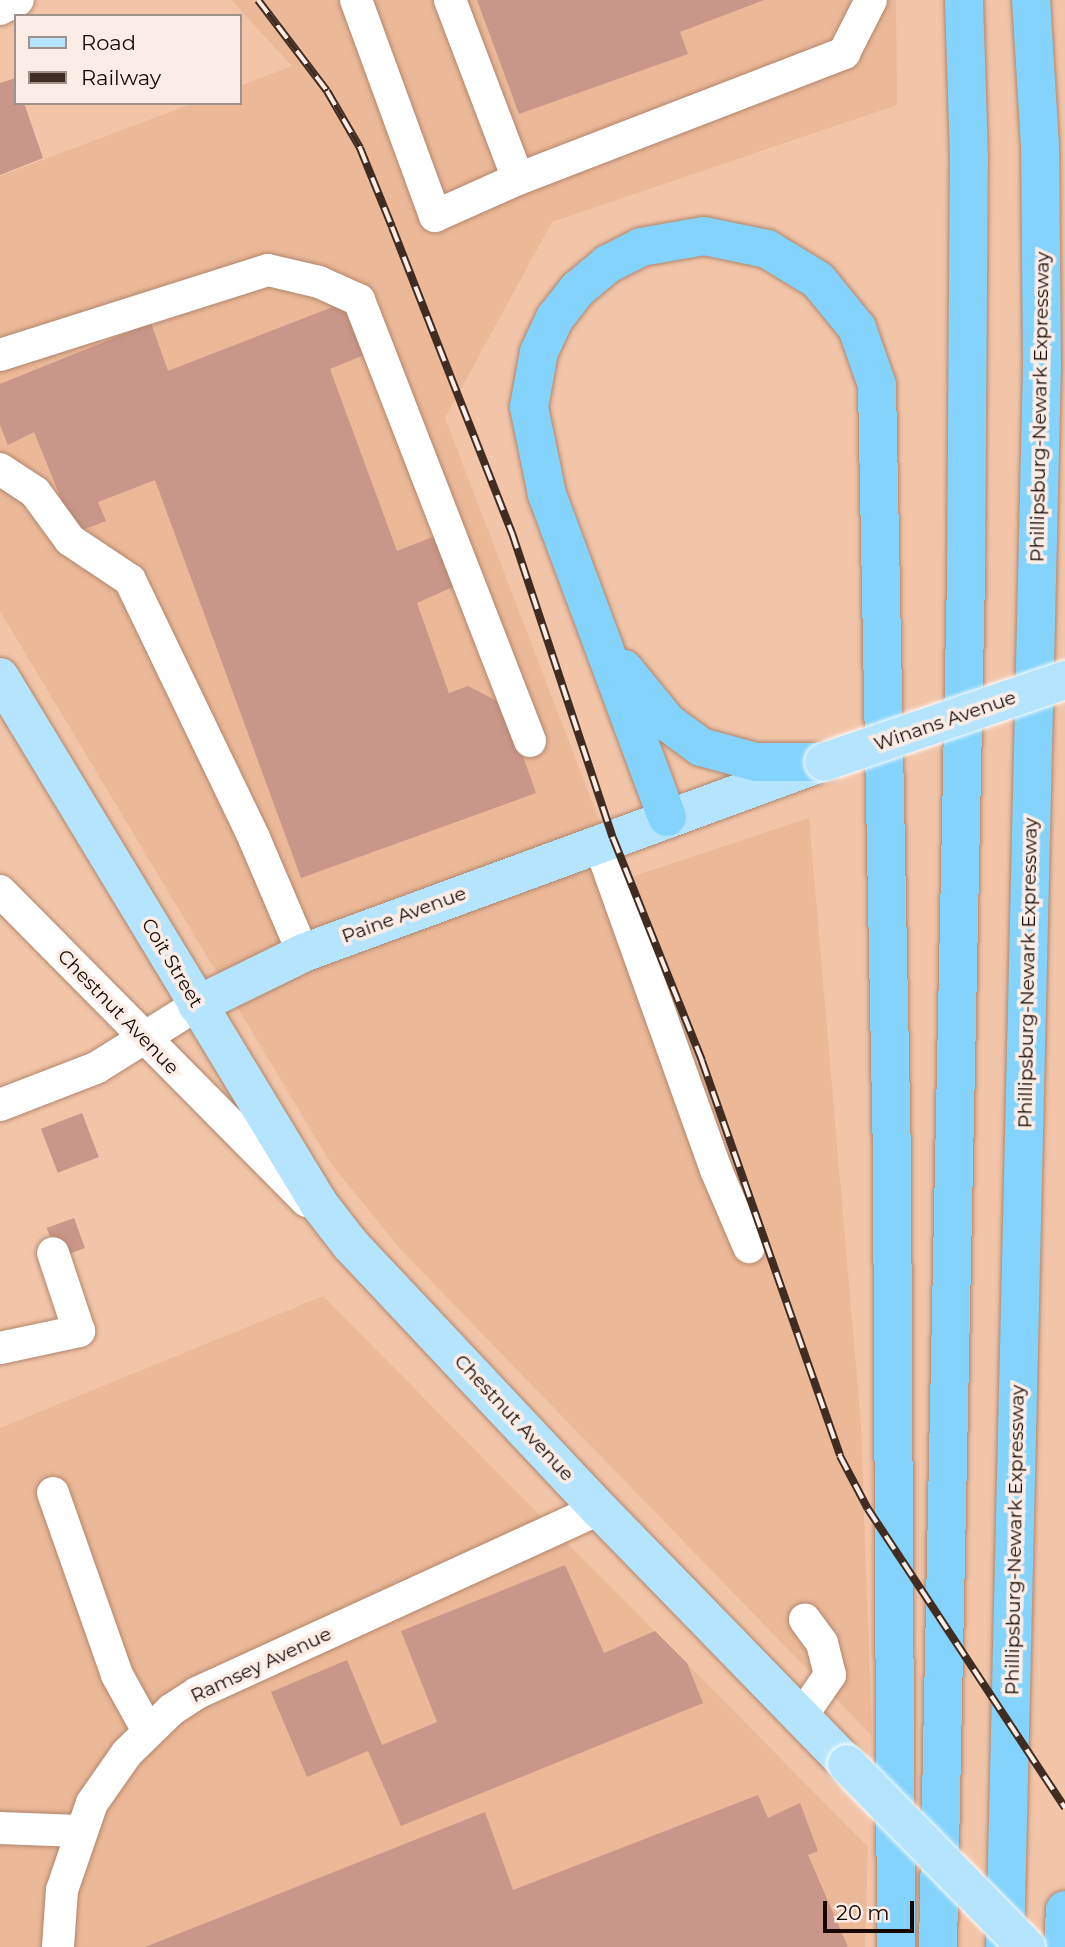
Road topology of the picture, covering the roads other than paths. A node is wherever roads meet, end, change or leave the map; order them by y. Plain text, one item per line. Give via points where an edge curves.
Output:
1 (18, 0) edge
2 (356, 0) edge
3 (450, 0) edge
4 (871, 0) edge
5 (964, 0) edge
6 (1031, 0) edge
7 (0, 9) edge
8 (518, 179) junction
9 (0, 355) edge
10 (0, 469) edge
11 (590, 611) junction
12 (0, 677) edge
13 (1065, 680) edge
14 (530, 741) dead end
15 (824, 762) junction
16 (667, 817) junction
17 (599, 843) junction
18 (0, 891) edge
19 (303, 953) junction
20 (197, 1005) junction
21 (144, 1039) junction
22 (0, 1105) edge
23 (350, 1244) junction
24 (749, 1247) dead end
25 (53, 1253) dead end
26 (0, 1348) edge
27 (53, 1493) dead end
28 (599, 1509) junction
29 (805, 1620) dead end
30 (801, 1717) junction
31 (148, 1731) junction
32 (0, 1828) edge
33 (79, 1831) junction
34 (1065, 1910) edge
35 (58, 1947) edge
36 (896, 1947) edge
37 (938, 1947) edge
38 (1005, 1947) edge
39 (1027, 1947) edge
40 (1063, 1947) edge

1 - 7 street
2 - 8 street via 435,216
3 - 8 street
4 - 8 street via 844,53
5 - 37 highway via 969,158 966,587
6 - 38 highway, Phillipsburg-Newark Expressway via 1040,146 1041,396
9 - 14 street via 268,270 319,282 359,300
10 - 19 street via 35,492 70,540 130,580 254,838
11 - 15 highway via 635,685 683,736 738,759 779,765
11 - 16 highway
11 - 36 highway via 547,494 530,426 533,371 555,318 592,276 624,255 661,240 726,238 785,257 825,287 857,328 872,365 879,413 892,1163
12 - 20 main road, Coit Street
13 - 15 main road, Winans Avenue, bridge
15 - 16 main road, Paine Avenue
16 - 17 main road, Paine Avenue
17 - 19 main road, Paine Avenue
17 - 24 street via 716,1170
18 - 21 street, Chestnut Avenue
19 - 20 main road, Paine Avenue
20 - 21 street, Paine Avenue
20 - 23 main road, Coit Street via 298,1175
21 - 22 street, Paine Avenue via 96,1068
21 - 23 street, Chestnut Avenue
23 - 28 main road, Chestnut Avenue
25 - 26 street via 79,1331
27 - 31 street via 117,1675
28 - 30 main road, Chestnut Avenue
28 - 31 street, Ramsey Avenue via 197,1693
29 - 30 street via 822,1643 830,1675
30 - 39 main road, Chestnut Avenue, bridge
31 - 33 street, Ramsey Avenue via 108,1777
32 - 33 street
33 - 35 street, Ramsey Avenue via 62,1890
34 - 40 highway

